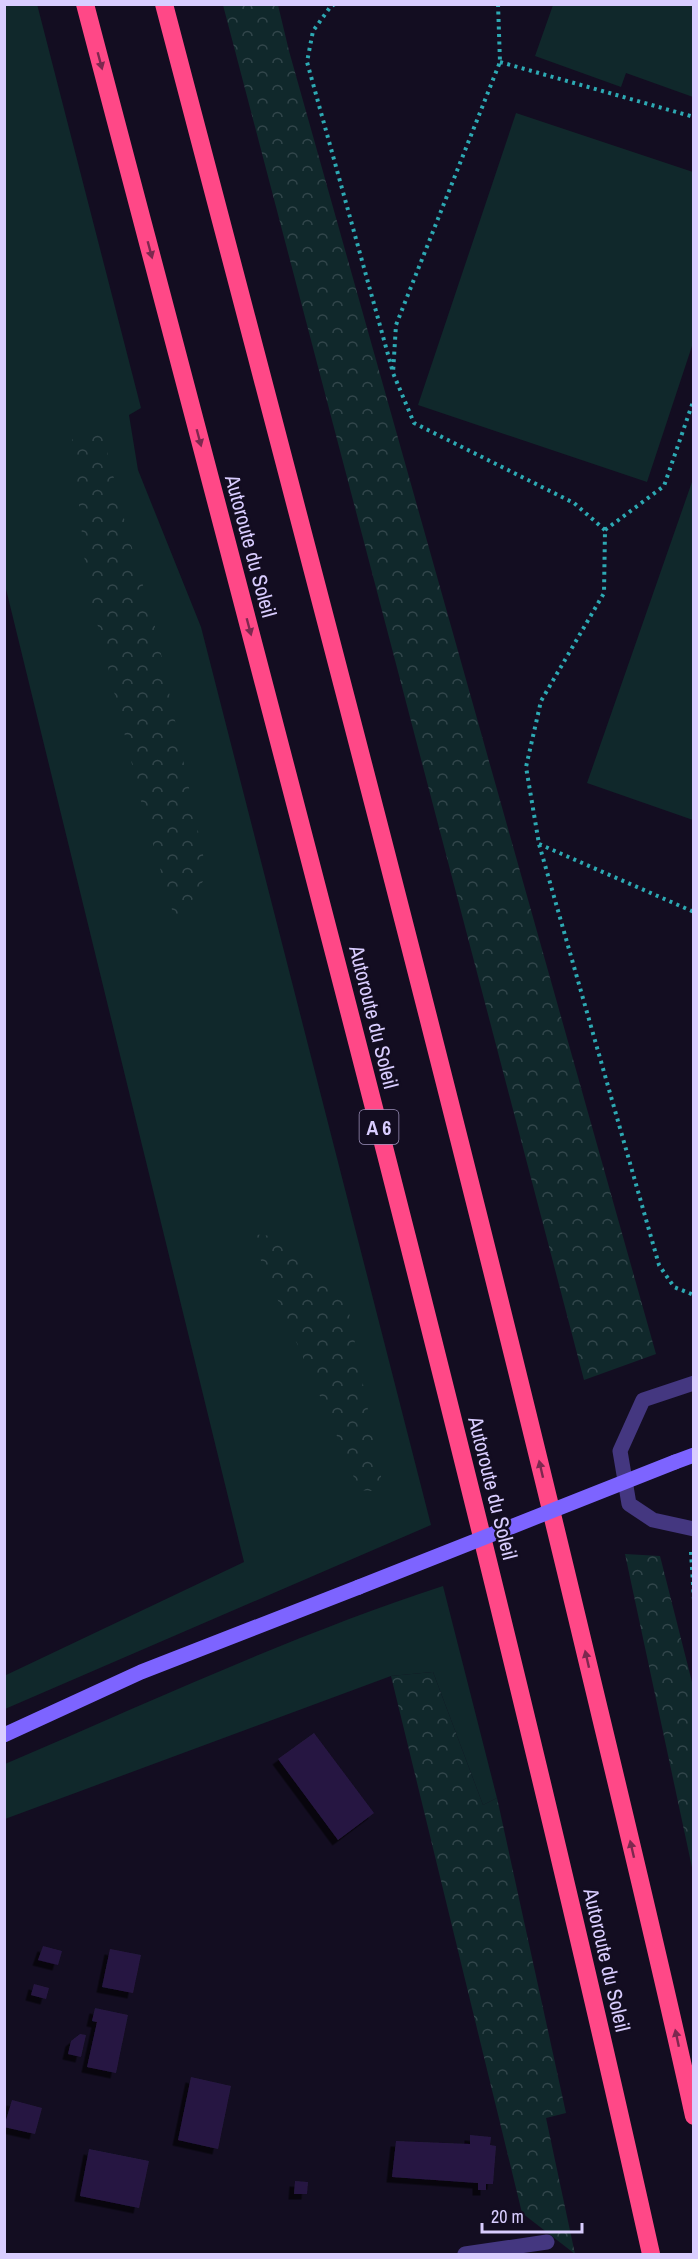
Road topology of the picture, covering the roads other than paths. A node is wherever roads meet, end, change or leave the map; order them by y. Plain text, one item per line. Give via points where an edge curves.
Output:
1 (85, 4) edge
2 (164, 4) edge
3 (693, 1383) edge
4 (693, 1455) edge
5 (692, 1530) edge
6 (4, 1735) edge
7 (693, 2116) edge
8 (547, 2242) dead end
9 (465, 2254) edge
10 (651, 2254) edge

1 -> 10 highway, Autoroute du Soleil / A 6 via 444,1386 599,2022
7 -> 2 highway via 535,1444 411,948
3 - 5 street via 643,1400 620,1451 629,1504 653,1520
4 - 6 main road, bridge via 141,1671
8 - 9 street

